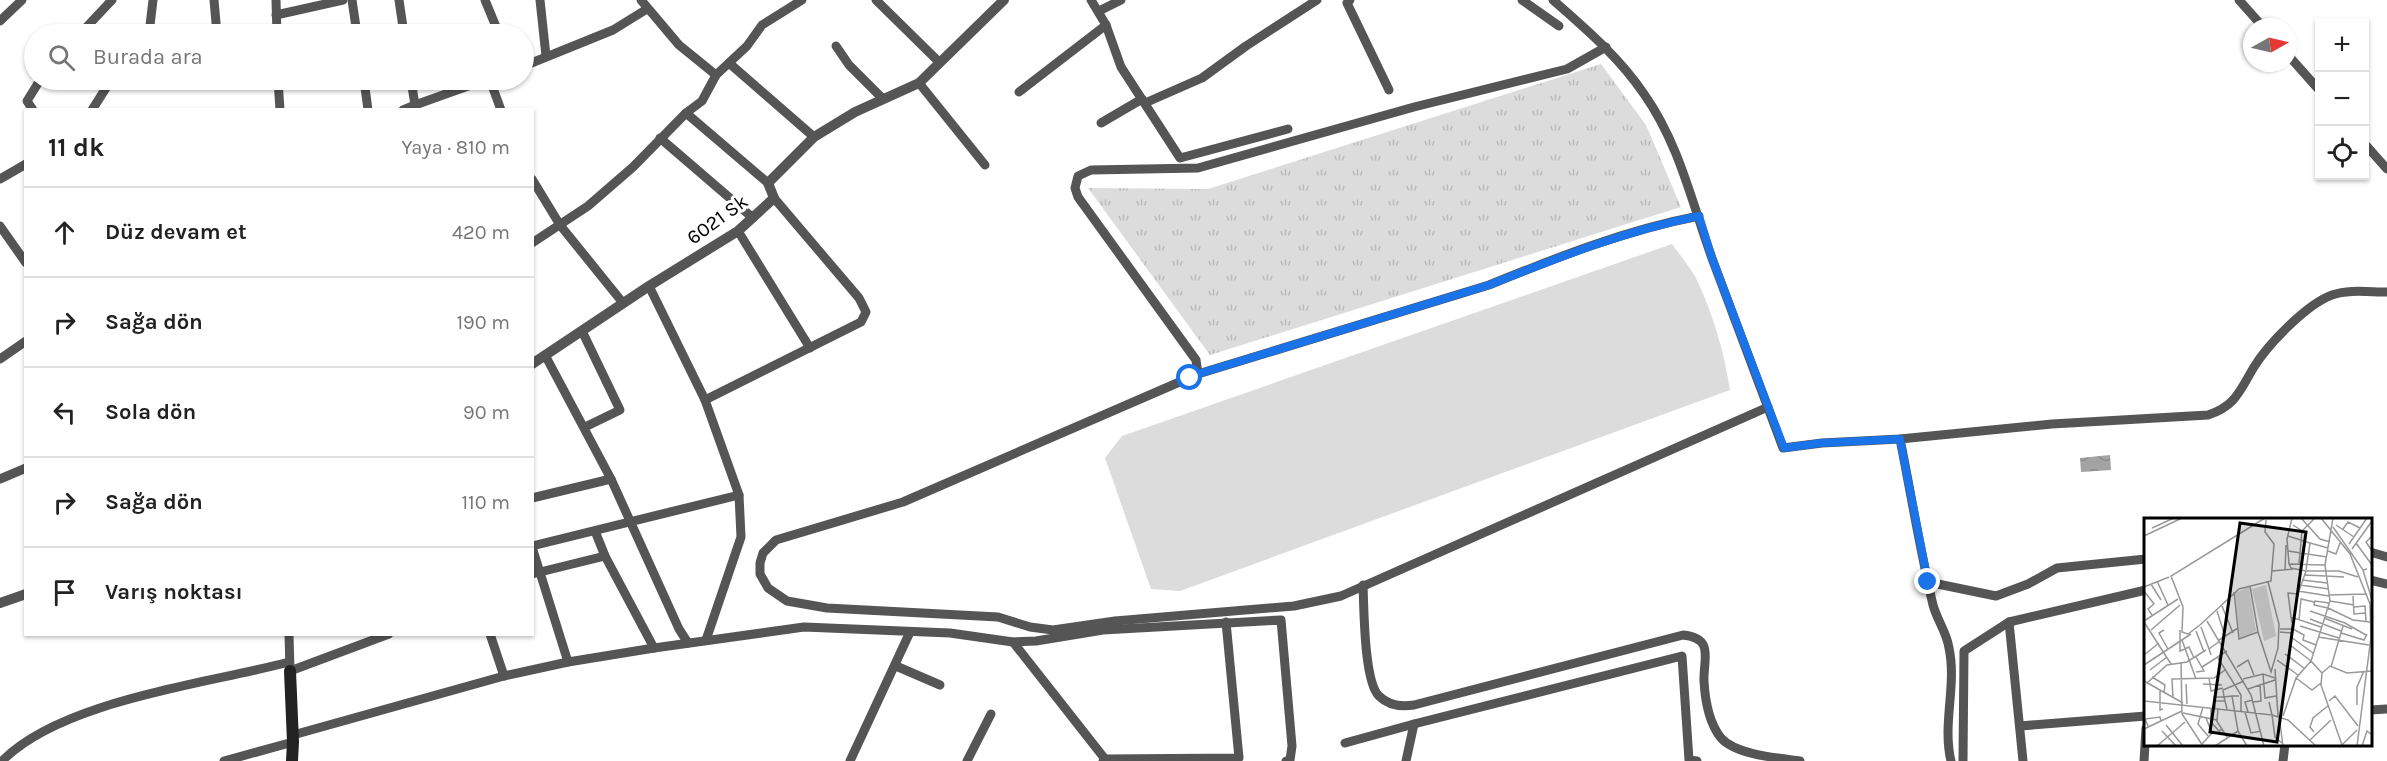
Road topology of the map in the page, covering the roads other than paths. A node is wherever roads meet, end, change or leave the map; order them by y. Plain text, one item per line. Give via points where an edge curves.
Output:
1 (22, 0) edge
2 (112, 0) edge
3 (153, 0) edge
4 (214, 0) edge
5 (276, 0) edge
6 (342, 0) edge
7 (352, 0) edge
8 (399, 0) edge
9 (485, 0) edge
10 (540, 0) edge
11 (640, 0) edge
12 (802, 0) edge
13 (876, 0) edge
14 (1004, 0) edge
15 (1091, 0) edge
16 (1121, 0) edge
17 (1317, 0) edge
18 (1350, 0) edge
19 (1522, 0) edge
20 (1553, 0) edge
21 (2240, 0) edge
22 (647, 9) junction
23 (1099, 10) junction
24 (276, 15) junction
25 (2255, 18) edge
26 (0, 21) edge
27 (89, 24) edge
28 (150, 24) edge
29 (216, 24) edge
30 (276, 24) edge
31 (356, 24) edge
32 (403, 24) edge
33 (495, 24) edge
34 (1106, 25) junction
35 (1559, 26) dead end
36 (836, 46) dead end
37 (1606, 47) junction
38 (546, 56) junction
39 (534, 61) edge
40 (939, 62) junction
41 (729, 63) junction
42 (2297, 65) edge
43 (716, 75) junction
44 (919, 83) junction
45 (2315, 86) edge
46 (34, 90) edge
47 (105, 90) edge
48 (279, 90) edge
49 (365, 90) edge
50 (413, 90) edge
51 (461, 90) edge
52 (492, 90) edge
53 (1389, 90) dead end
54 (1019, 92) dead end
55 (883, 99) junction
56 (1143, 101) junction
57 (416, 107) edge
58 (32, 108) edge
59 (93, 108) edge
60 (280, 108) edge
61 (368, 108) edge
62 (500, 108) edge
63 (686, 113) junction
64 (1101, 123) dead end
65 (1288, 129) dead end
66 (814, 137) junction
67 (660, 138) junction
68 (2369, 149) edge
69 (24, 165) edge
70 (985, 165) dead end
71 (2387, 169) edge
72 (0, 179) edge
73 (534, 182) edge
74 (768, 183) junction
75 (774, 198) junction
76 (1699, 216) junction
77 (753, 218) junction
78 (560, 225) junction
79 (0, 226) edge
80 (738, 231) junction
81 (534, 242) edge
82 (24, 260) edge
83 (649, 285) junction
84 (2387, 292) edge
85 (623, 303) junction
86 (582, 331) junction
87 (24, 342) edge
88 (810, 348) junction
89 (545, 356) junction
90 (0, 359) edge
91 (534, 363) edge
92 (1198, 374) junction
93 (705, 400) junction
94 (1768, 406) junction
95 (585, 427) junction
96 (1900, 439) junction
97 (24, 469) edge
98 (0, 479) edge
99 (611, 479) junction
100 (739, 495) junction
101 (534, 498) edge
102 (630, 521) junction
103 (595, 531) junction
104 (534, 546) edge
105 (2372, 553) edge
106 (605, 556) junction
107 (2387, 557) edge
108 (2144, 559) edge
109 (536, 573) edge
110 (2372, 580) edge
111 (1928, 582) junction
112 (2387, 584) edge
113 (1362, 585) junction
114 (2144, 590) edge
115 (24, 595) edge
116 (0, 603) edge
117 (1226, 622) junction
118 (2009, 622) junction
119 (910, 632) junction
120 (289, 636) edge
121 (383, 636) edge
122 (491, 636) edge
123 (706, 640) junction
124 (1013, 642) junction
125 (688, 643) junction
126 (654, 648) junction
127 (568, 662) junction
128 (290, 666) junction
129 (896, 666) junction
130 (504, 676) junction
131 (940, 685) dead end
132 (2387, 709) edge
133 (2372, 710) edge
134 (991, 714) dead end
135 (2144, 716) edge
136 (1414, 724) junction
137 (2020, 726) junction
138 (293, 739) junction
139 (1345, 744) dead end
140 (2144, 746) edge
141 (2285, 746) edge
142 (1104, 760) edge
143 (1195, 760) edge
144 (2, 761) edge
145 (224, 761) edge
146 (292, 761) edge
147 (850, 761) edge
148 (967, 761) edge
149 (1286, 761) edge
150 (1406, 761) edge
151 (1697, 761) edge
152 (1800, 761) edge
153 (1951, 761) edge
154 (1963, 761) edge
155 (2024, 761) edge
156 (2144, 761) edge
157 (2283, 761) edge

1 - 26 street
2 - 27 street
3 - 28 street
4 - 29 street
5 - 24 street
6 - 24 street
7 - 31 street
8 - 32 street
9 - 33 street
10 - 38 street
11 - 22 street
12 - 41 street via 762,26
13 - 40 street
14 - 40 street, 6021 Sk
15 - 23 street
16 - 23 street
17 - 56 street via 1202,78
18 - 53 street via 1347,3
19 - 35 street
20 - 37 street
21 - 25 street
22 - 38 street via 613,30
22 - 43 street via 679,45
23 - 34 street
24 - 30 street
34 - 54 street
34 - 56 street via 1121,67
36 - 55 street
37 - 76 street via 1644,94 1667,132
37 - 92 street via 1567,69 1454,96 1198,168 1091,170 1078,176 1078,197 1196,360
38 - 39 street
40 - 44 street, 6021 Sk
41 - 43 street
41 - 66 street
42 - 45 street
43 - 63 street via 702,100
44 - 55 street, 6021 Sk
44 - 70 street
46 - 58 street via 27,101
47 - 59 street
48 - 60 street
49 - 61 street
50 - 57 street
51 - 57 street
52 - 62 street
55 - 66 street, 6021 Sk
56 - 64 street
56 - 65 street via 1180,158
63 - 67 street
63 - 74 street
66 - 74 street, 6021 Sk
67 - 77 street
67 - 78 street via 633,167
68 - 71 street
69 - 72 street
73 - 78 street
74 - 75 street, 6021 Sk
75 - 77 street, 6021 Sk
75 - 88 street via 866,312 861,322
76 - 92 street via 1616,237 1489,285
76 - 94 street
77 - 80 street, 6021 Sk
78 - 81 street
78 - 85 street
79 - 82 street
80 - 83 street, 6021 Sk
80 - 88 street
83 - 85 street, 6021 Sk
83 - 93 street
84 - 96 street via 2356,291 2317,303 2261,356 2229,406 2208,415 2052,424
85 - 86 street, 6021 Sk
86 - 89 street, 6021 Sk
86 - 95 street via 620,410
87 - 90 street
88 - 93 street
89 - 91 street, 6021 Sk
89 - 95 street
92 - 113 street via 913,498 776,540 763,553 760,574 777,596 787,601 827,608 998,617 1053,630 1294,606 1330,599
93 - 100 street
94 - 96 street via 1784,448
94 - 113 street
95 - 99 street
96 - 111 street
97 - 98 street
99 - 101 street
99 - 102 street
100 - 102 street
100 - 123 street via 741,537
102 - 103 street
102 - 125 street
103 - 104 street
103 - 106 street
105 - 107 street
106 - 109 street
106 - 126 street
108 - 111 street via 2057,568 1996,596
109 - 127 street
110 - 112 street
111 - 153 street via 1936,616 1949,645 1953,671 1946,743
113 - 152 street via 1372,686 1378,696 1391,704 1414,705 1683,635 1692,636 1705,647 1705,694 1722,738 1742,750
114 - 118 street
115 - 116 street
117 - 124 street via 1103,630
117 - 143 street via 1239,758
117 - 149 street via 1281,620 1292,746 1290,760
118 - 137 street
118 - 154 street via 1964,651
119 - 123 street via 804,627
119 - 124 street
119 - 129 street
120 - 128 street
121 - 128 street
122 - 130 street
123 - 125 street
124 - 142 street
125 - 126 street
126 - 127 street
127 - 130 street
128 - 138 main road
128 - 144 street via 178,687 100,708 51,728
129 - 131 street
129 - 147 street
130 - 138 street
132 - 133 street
134 - 148 street
135 - 137 street
136 - 139 street
136 - 150 street
136 - 151 street via 1682,656 1689,759
137 - 155 street
138 - 145 street
138 - 146 main road
140 - 156 street
141 - 157 street
142 - 143 street

